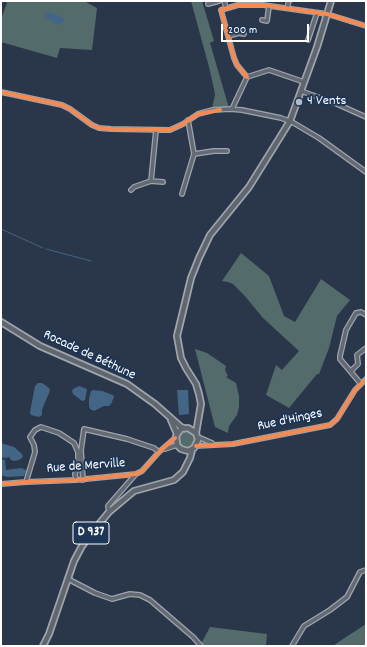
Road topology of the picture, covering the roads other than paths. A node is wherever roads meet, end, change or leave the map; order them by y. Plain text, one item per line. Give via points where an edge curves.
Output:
1 (219, 1) edge
2 (224, 1) edge
3 (289, 1) edge
4 (331, 1) edge
5 (264, 3) edge
6 (208, 4) dead end
7 (269, 6) junction
8 (226, 8) junction
9 (287, 8) junction
10 (221, 10) junction
11 (317, 13) junction
12 (327, 14) junction
13 (262, 20) dead end
14 (366, 26) edge
15 (244, 34) dead end
16 (228, 36) junction
17 (308, 40) dead end
18 (247, 77) junction
19 (304, 82) junction
20 (301, 91) junction
21 (1, 92) edge
22 (231, 109) junction
23 (366, 117) edge
24 (188, 120) junction
25 (290, 122) junction
26 (156, 130) junction
27 (227, 151) dead end
28 (194, 154) junction
29 (366, 172) edge
30 (151, 181) junction
31 (163, 182) dead end
32 (131, 190) dead end
33 (182, 194) dead end
34 (366, 315) edge
35 (1, 322) edge
36 (366, 348) edge
37 (351, 371) junction
38 (366, 379) edge
39 (361, 384) junction
40 (200, 412) junction
41 (165, 413) junction
42 (186, 428) junction
43 (197, 435) junction
44 (176, 436) junction
45 (177, 445) junction
46 (221, 445) junction
47 (194, 448) junction
48 (184, 450) junction
49 (161, 451) junction
50 (187, 463) junction
51 (136, 474) junction
52 (76, 480) junction
53 (83, 480) junction
54 (26, 482) junction
55 (1, 484) edge
56 (109, 512) junction
57 (366, 570) edge
58 (68, 579) junction
59 (42, 646) edge
60 (201, 646) edge
61 (292, 646) edge

1 - 6 street
1 - 10 street
2 - 8 street
3 - 9 street
4 - 12 main road
5 - 7 street
5 - 8 street
7 - 9 street
7 - 13 street via 267,21
8 - 10 street
9 - 11 street
10 - 16 street
11 - 12 street
11 - 17 street
12 - 14 street
12 - 19 main road
15 - 16 street
16 - 18 street via 234,58
18 - 19 street via 269,70
18 - 22 street
19 - 20 main road
20 - 23 street
20 - 25 main road
21 - 26 street via 62,105 99,128
22 - 24 street via 202,112
22 - 25 street
24 - 26 street via 170,130
24 - 28 street
25 - 29 street via 319,138
25 - 40 main road via 245,191 204,245 191,278 177,336 181,358 196,384 201,404
26 - 30 street
27 - 28 street
28 - 33 street
30 - 31 street
30 - 32 street
34 - 37 street via 356,313 346,330 340,357
35 - 41 main road, Rocade de Béthune via 40,346 127,384
36 - 37 street via 357,355 358,364
37 - 39 street
38 - 39 street, Rue d'Hinges
39 - 46 street, Rue d'Hinges via 330,425
40 - 42 main road via 195,422
40 - 43 main road
41 - 42 main road, Rocade de Béthune via 178,425
41 - 44 main road, Rocade de Béthune via 175,427
42 - 43 main road
42 - 44 main road
43 - 46 street, Rue d'Hinges via 210,443
43 - 47 main road
44 - 45 main road
44 - 49 street, Rue de Merville
45 - 48 main road
45 - 49 street, Rue de Merville
46 - 47 street, Rue d'Hinges via 202,445
47 - 48 main road
47 - 50 main road, D 937
48 - 50 main road
49 - 51 street, Rue de Merville
49 - 53 street via 84,429 81,450
50 - 56 main road, D 937 via 183,472 174,480 134,491
51 - 53 street, Rue de Merville
51 - 56 street via 108,506
52 - 53 street, Rue de Merville
52 - 54 street, Rue de Merville
52 - 54 street via 78,452 74,443 59,433 40,427 30,438 35,452
54 - 55 street, Rue de Merville
56 - 58 main road, D 937 via 82,546
57 - 61 street via 360,572 347,597 304,626
58 - 59 main road, D 937 via 49,634
58 - 60 street via 112,599 130,594 150,600

